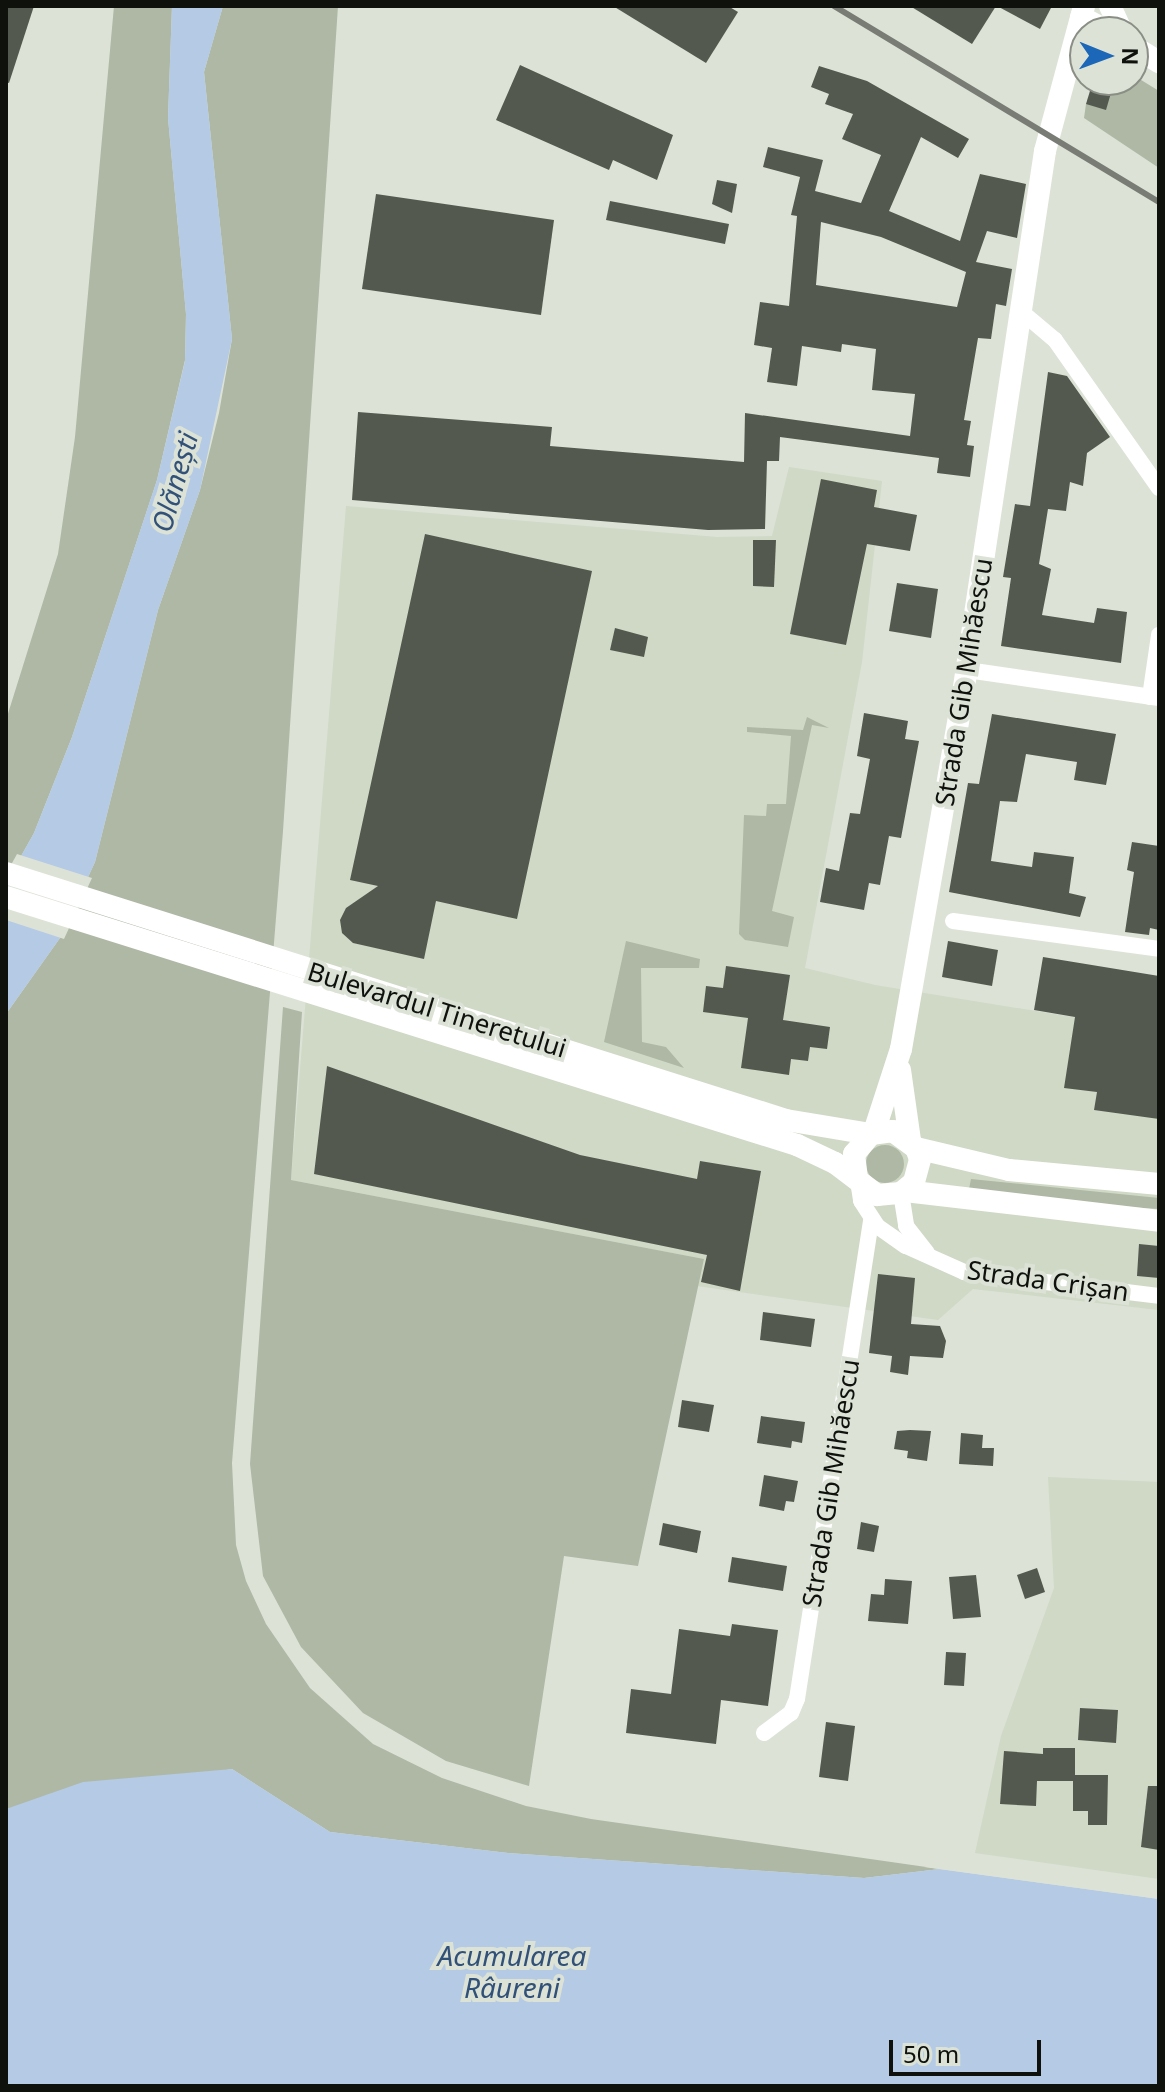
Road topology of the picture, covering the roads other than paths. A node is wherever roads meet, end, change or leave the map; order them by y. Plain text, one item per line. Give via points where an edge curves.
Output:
1 (1082, 12) edge
2 (1069, 67) edge
3 (1065, 71) junction
4 (1023, 313) junction
5 (1159, 488) edge
6 (1159, 635) edge
7 (967, 670) junction
8 (1155, 698) edge
9 (6, 873) edge
10 (6, 897) edge
11 (953, 921) dead end
12 (1159, 949) edge
13 (278, 972) junction
14 (901, 1049) junction
15 (872, 1133) junction
16 (913, 1144) junction
17 (858, 1180) junction
18 (1159, 1184) edge
19 (903, 1192) junction
20 (871, 1219) junction
21 (1159, 1221) edge
22 (938, 1260) junction
23 (1159, 1296) edge
24 (764, 1733) dead end

1 - 3 main road, Strada Gib Mihăescu
2 - 3 main road
3 - 4 main road, Strada Gib Mihăescu via 1045,151
4 - 5 street via 1055,340
4 - 7 main road, Strada Gib Mihăescu
6 - 8 street
7 - 8 street
7 - 14 main road, Strada Gib Mihăescu
9 - 13 main road, Bulevardul Tineretului
10 - 13 main road, Bulevardul Tineretului
11 - 12 street
13 - 15 main road, Bulevardul Tineretului via 786,1120
13 - 17 main road, Bulevardul Tineretului via 797,1145
14 - 15 main road, Strada Gib Mihăescu
14 - 16 main road, Strada Gib Mihăescu via 900,1090
15 - 16 main road, Bulevardul Tineretului via 893,1131
15 - 17 main road via 854,1154
16 - 18 main road, Bulevardul Tineretului via 1009,1170
16 - 19 main road via 919,1171
17 - 19 main road, Bulevardul Tineretului via 877,1195
17 - 20 street
19 - 21 main road, Bulevardul Tineretului
19 - 22 street, Strada Crișan via 911,1236
20 - 22 street, Strada Crișan via 906,1246
20 - 24 street, Strada Gib Mihăescu via 797,1699 791,1713
22 - 23 street, Strada Crișan via 982,1276

